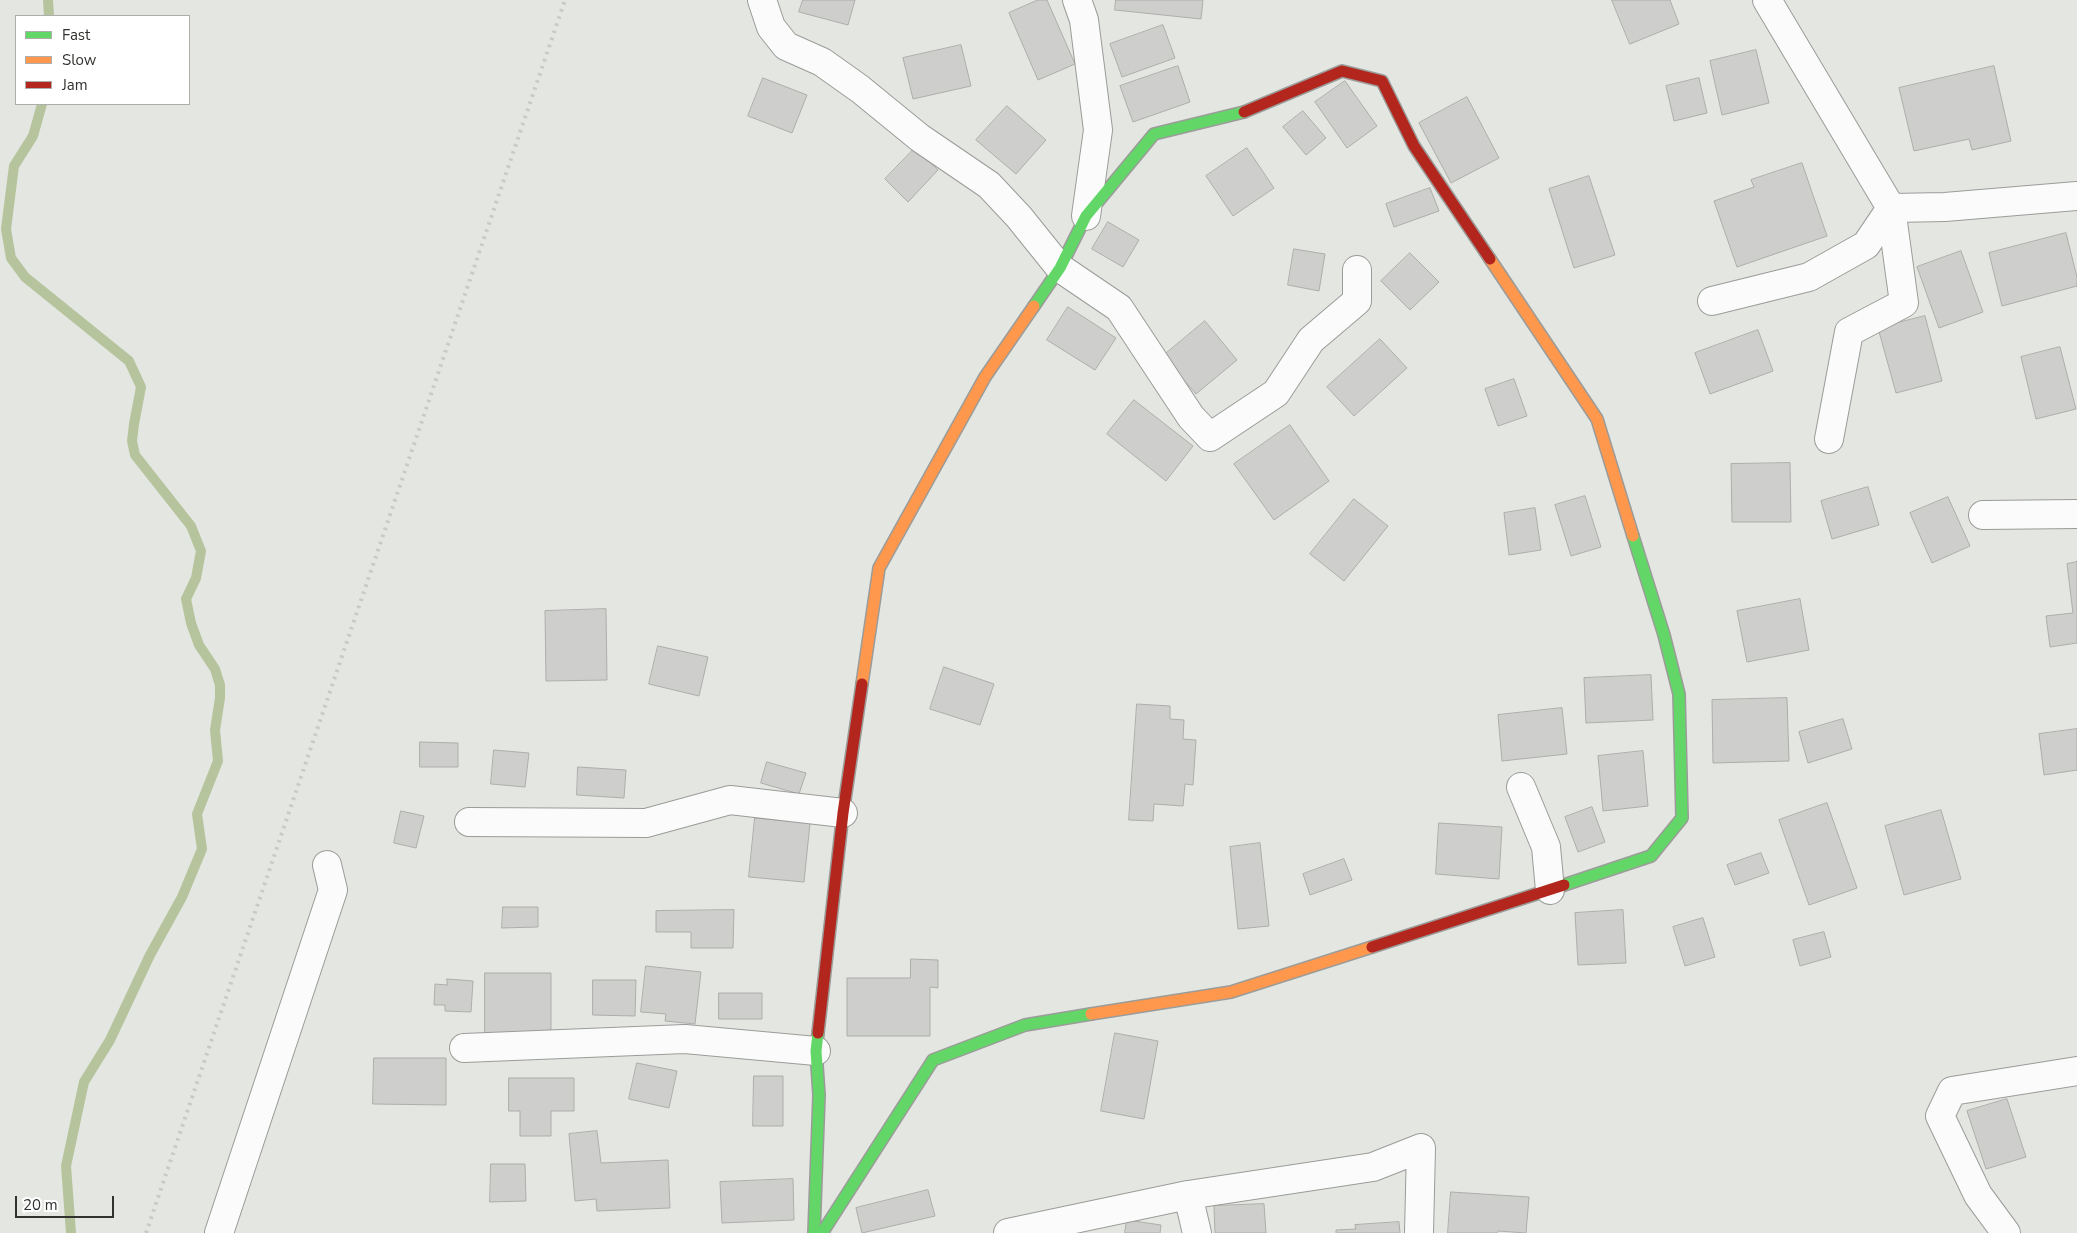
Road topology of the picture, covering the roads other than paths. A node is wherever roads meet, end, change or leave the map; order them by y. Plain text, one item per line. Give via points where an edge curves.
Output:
1 (762, 0) edge
2 (1077, 0) edge
3 (1767, 0) edge
4 (2077, 196) edge
5 (1891, 208) junction
6 (1086, 216) junction
7 (1060, 268) junction
8 (1357, 270) dead end
9 (1712, 301) dead end
10 (1829, 439) dead end
11 (2077, 514) edge
12 (1983, 515) dead end
13 (1521, 787) dead end
14 (843, 813) junction
15 (469, 822) dead end
16 (327, 865) dead end
17 (1550, 890) junction
18 (464, 1048) dead end
19 (816, 1051) junction
20 (2077, 1071) edge
21 (1188, 1195) junction
22 (220, 1233) edge
23 (814, 1233) edge
24 (822, 1233) edge
25 (1008, 1233) edge
26 (1197, 1233) edge
27 (1419, 1233) edge
28 (2006, 1233) edge

1 - 7 street via 772,27 786,46 822,62 920,138 989,185
2 - 6 street via 1084,20 1098,130
3 - 5 street
4 - 5 street via 1946,207
5 - 9 street via 1866,245 1808,277
5 - 10 street via 1904,302 1849,332
6 - 7 street
6 - 17 street via 1154,134 1248,111 1342,71 1382,80 1414,146 1597,419 1679,694 1682,818 1651,856
7 - 8 street via 1119,308 1192,417 1210,437 1276,393 1311,340 1358,301
7 - 14 street via 985,377 879,568
11 - 12 street
13 - 17 street via 1546,847
14 - 15 street via 730,800 646,823
14 - 19 street
16 - 22 street via 333,890
17 - 24 street via 1231,992 1025,1025 933,1060
18 - 19 street via 685,1039
19 - 23 street via 819,1095
20 - 28 street via 1952,1091 1940,1116 1978,1195
21 - 25 street
21 - 26 street
21 - 27 street via 1373,1167 1421,1148

